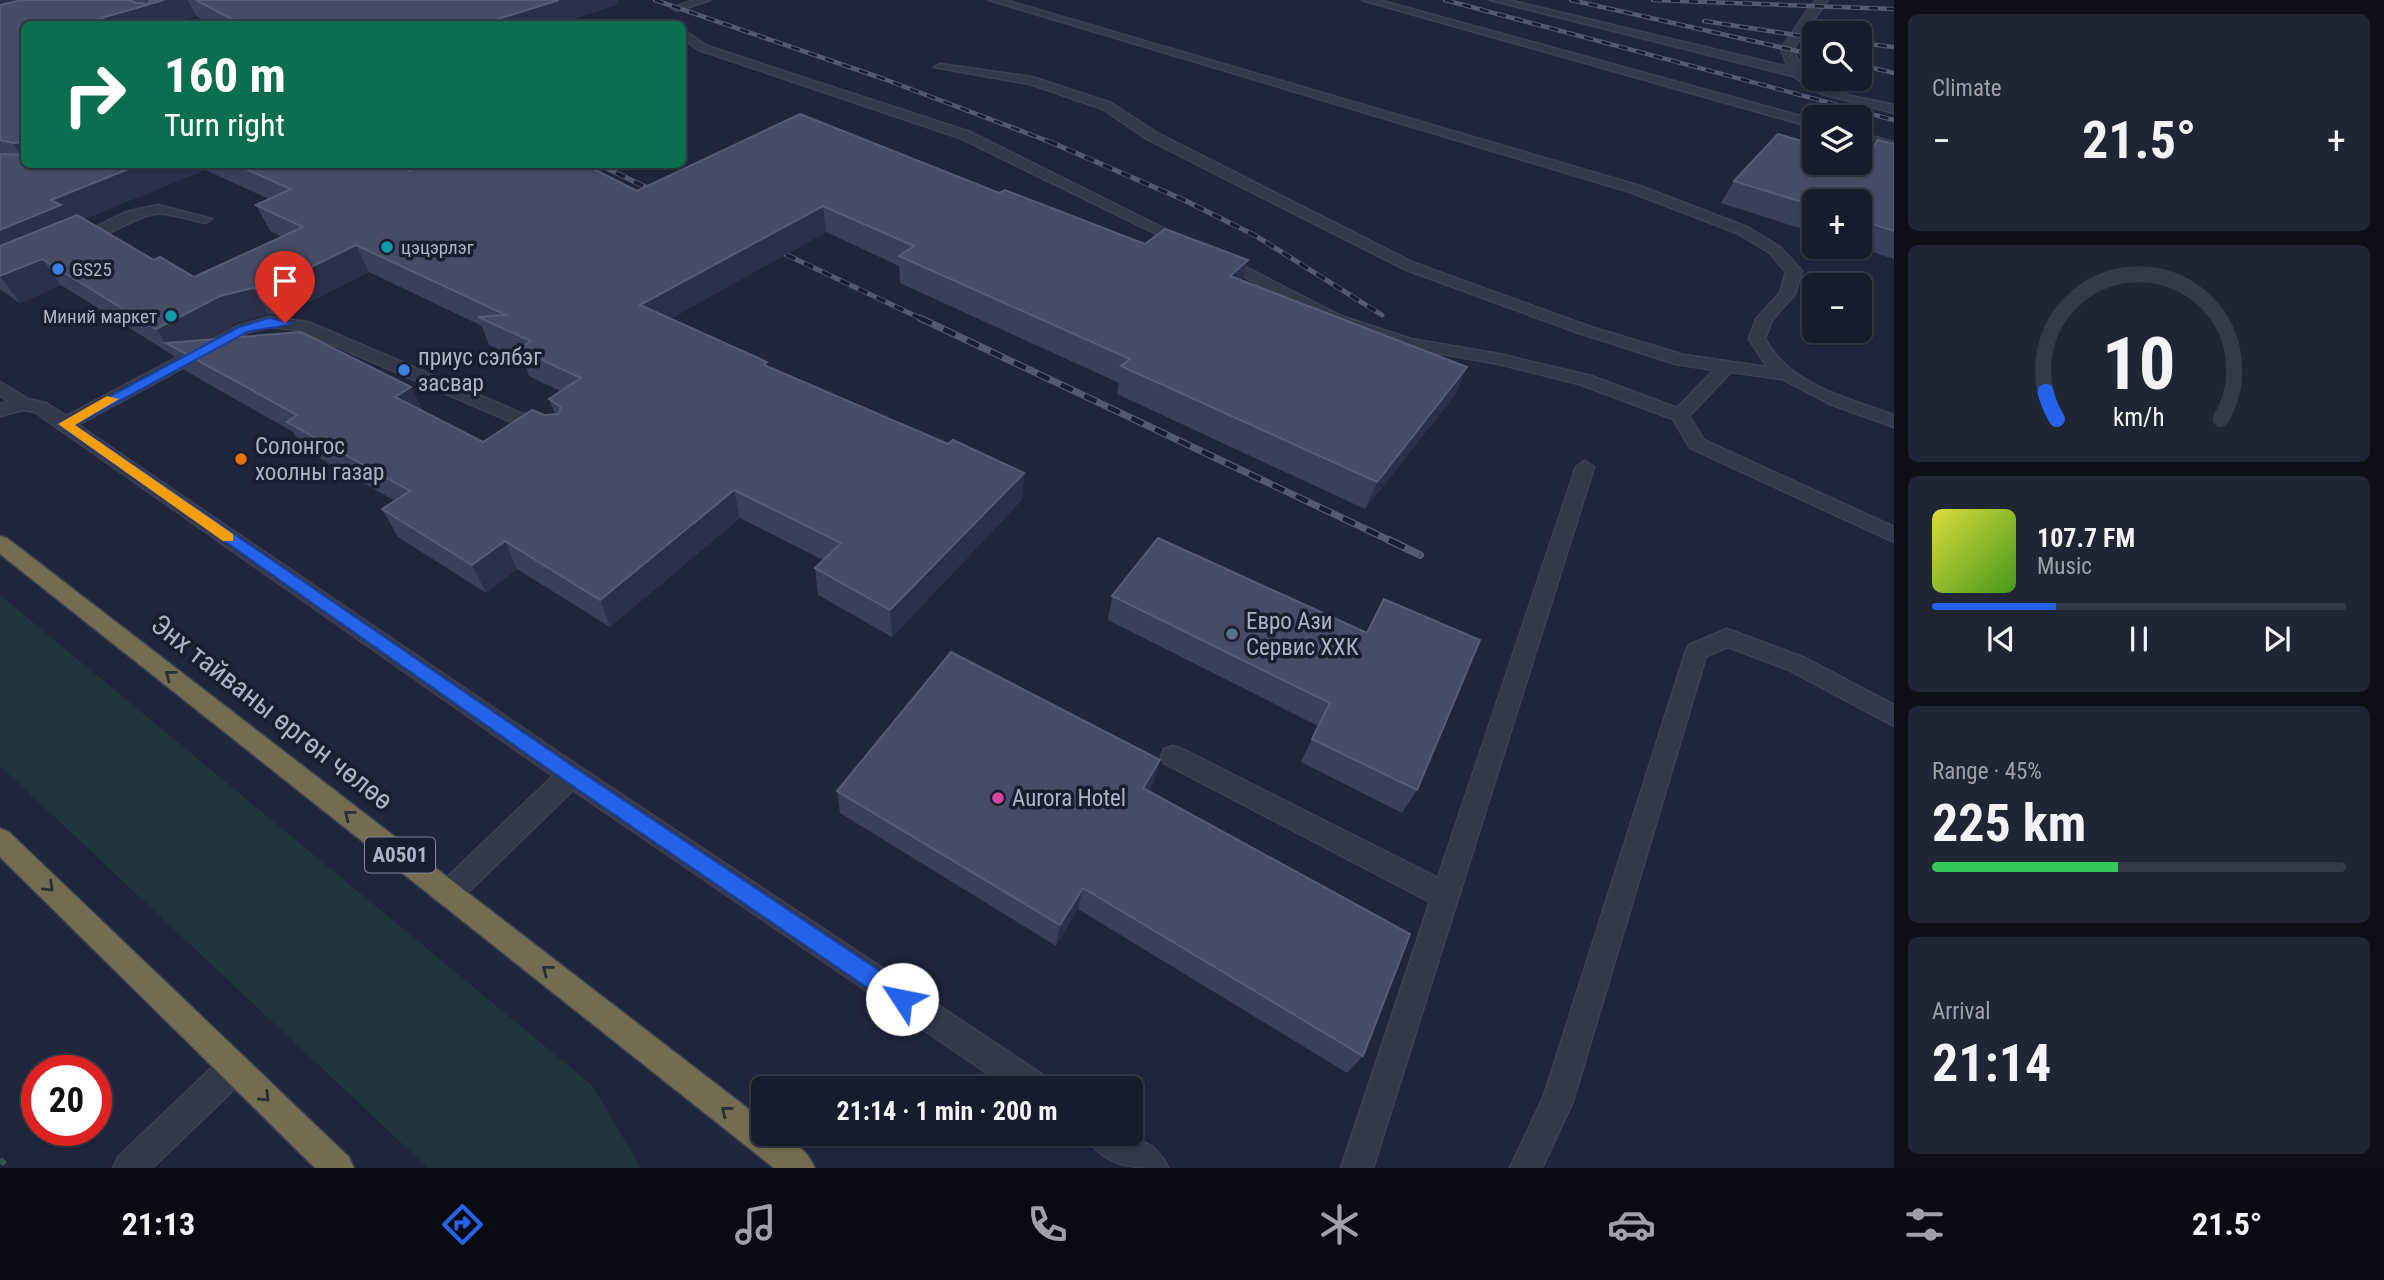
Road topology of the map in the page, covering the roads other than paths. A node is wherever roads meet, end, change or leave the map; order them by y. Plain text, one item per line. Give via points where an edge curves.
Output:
1 (705, 0) edge
2 (994, 0) edge
3 (1367, 0) edge
4 (1495, 0) edge
5 (1823, 0) edge
6 (680, 4) edge
7 (686, 35) edge
8 (940, 67) dead end
9 (1797, 73) junction
10 (1894, 109) edge
11 (1802, 120) edge
12 (1872, 140) edge
13 (1894, 146) edge
14 (205, 219) dead end
15 (59, 247) edge
16 (1726, 367) junction
17 (1783, 374) junction
18 (0, 387) edge
19 (23, 404) junction
20 (0, 410) edge
21 (1680, 415) junction
22 (1894, 421) edge
23 (65, 424) junction
24 (560, 436) edge
25 (1585, 467) dead end
26 (1894, 535) edge
27 (0, 543) edge
28 (1894, 716) edge
29 (1173, 756) dead end
30 (571, 775) junction
31 (0, 840) edge
32 (449, 893) junction
33 (1446, 896) junction
34 (234, 1068) junction
35 (1017, 1076) edge
36 (1120, 1146) edge
37 (129, 1168) edge
38 (338, 1168) edge
39 (799, 1168) edge
40 (1152, 1168) edge
41 (1357, 1168) edge
42 (1525, 1168) edge

1 - 6 lane
2 - 17 lane via 1635,189 1742,230 1775,250 1794,271 1787,294 1764,319 1757,339 1767,360
3 - 11 lane
4 - 9 lane
5 - 9 lane via 1787,50
7 - 21 lane via 704,48 965,135 1335,319 1408,343 1585,380
8 - 16 lane via 1031,81 1107,106 1152,136 1409,266 1585,330 1682,360
9 - 10 lane via 1831,92
12 - 13 lane
14 - 15 lane via 168,209 146,211
16 - 17 lane
16 - 21 lane
17 - 22 lane
18 - 19 lane
19 - 20 lane
19 - 23 lane via 40,407
21 - 26 lane via 1697,444
23 - 24 lane via 243,329 269,322 302,325
23 - 30 lane
25 - 33 lane
32 -> 27 highway, Энх тайваны өргөн чөлөө / A0501
28 - 42 lane via 1797,664 1727,638 1697,651 1558,1101
29 - 33 lane
30 - 32 lane
30 - 35 lane
31 -> 34 highway
39 -> 32 highway, Энх тайваны өргөн чөлөө / A0501
33 - 41 lane
34 - 37 lane
34 -> 38 highway
36 - 40 lane

